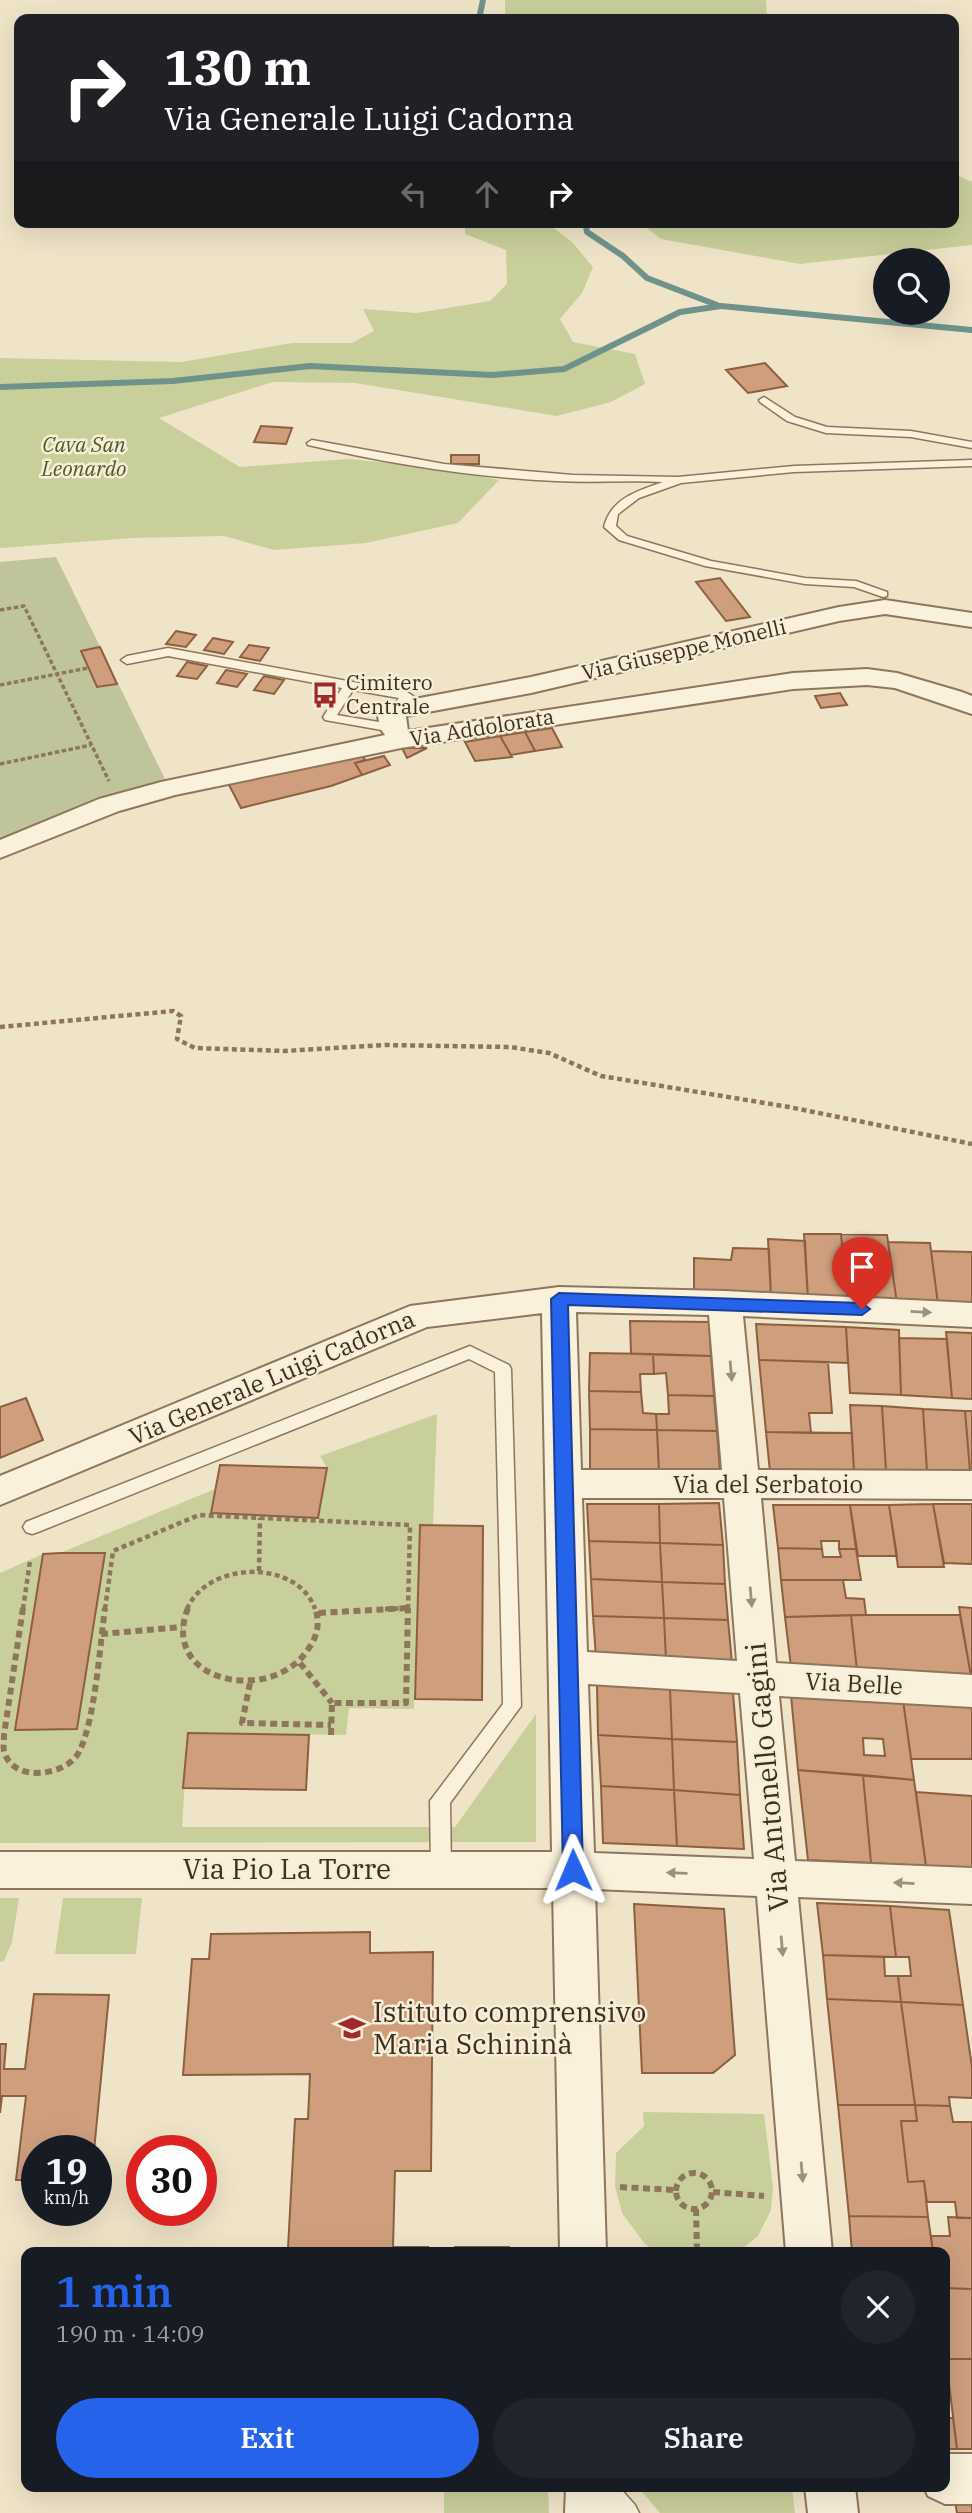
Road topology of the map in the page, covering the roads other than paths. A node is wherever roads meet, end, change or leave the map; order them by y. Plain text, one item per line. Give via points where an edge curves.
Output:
1 (764, 400) dead end
2 (312, 443) dead end
3 (972, 445) edge
4 (972, 463) edge
5 (679, 480) junction
6 (883, 594) junction
7 (972, 604) edge
8 (972, 620) edge
9 (127, 660) dead end
10 (531, 685) junction
11 (350, 686) junction
12 (972, 706) edge
13 (397, 726) junction
14 (0, 850) edge
15 (559, 1299) junction
16 (725, 1303) junction
17 (972, 1315) edge
18 (564, 1483) junction
19 (972, 1485) edge
20 (741, 1486) junction
21 (0, 1491) edge
22 (32, 1527) dead end
23 (568, 1667) junction
24 (758, 1679) junction
25 (972, 1690) edge
26 (441, 1869) junction
27 (0, 1870) edge
28 (573, 1870) junction
29 (776, 1877) junction
30 (971, 1890) edge
31 (585, 2241) edge
32 (808, 2247) edge
33 (950, 2479) edge
34 (972, 2479) edge
35 (591, 2492) edge
36 (608, 2492) edge
37 (831, 2492) edge
38 (590, 2513) edge
39 (626, 2513) edge
40 (833, 2513) edge

1 - 3 lane via 791,418 826,429 911,434
2 - 5 lane via 407,462 478,470 559,478
4 - 5 lane via 794,469
5 - 6 lane via 635,496 613,513 610,527 623,538 709,564 805,581 856,584
6 - 7 street
6 - 10 street via 841,596 566,666
8 - 10 street, Via Giuseppe Monelli via 885,607 851,612
9 - 11 lane via 168,653
10 - 13 street, Via Giuseppe Monelli
11 - 13 lane via 407,696
11 - 13 lane via 329,717
12 - 13 street, Via Addolorata via 897,681 832,677
13 - 14 street, Via Addolorata via 109,804
15 - 16 street, Via Generale Luigi Cadorna
15 - 18 street
15 - 21 street, Via Generale Luigi Cadorna via 422,1315
16 -> 17 street, Via Generale Luigi Cadorna
16 -> 20 street, Via Antonello Gagini
18 - 20 street, Via del Serbatoio
18 - 23 street
19 - 20 street, Via del Serbatoio
20 -> 24 street, Via Antonello Gagini
22 - 26 lane via 470,1352 503,1369 512,1706 440,1801
23 - 24 street, Via Belle
23 - 28 street
24 - 25 street, Via Belle
24 - 29 street, Via Antonello Gagini
26 - 27 street, Via Pio La Torre
26 - 28 street, Via Pio La Torre
29 -> 28 street, Via Pio La Torre
28 - 31 street
30 -> 29 street, Via Pio La Torre
29 -> 32 street, Via Antonello Gagini
33 - 34 street
35 - 38 street
36 - 39 lane
37 - 40 street

